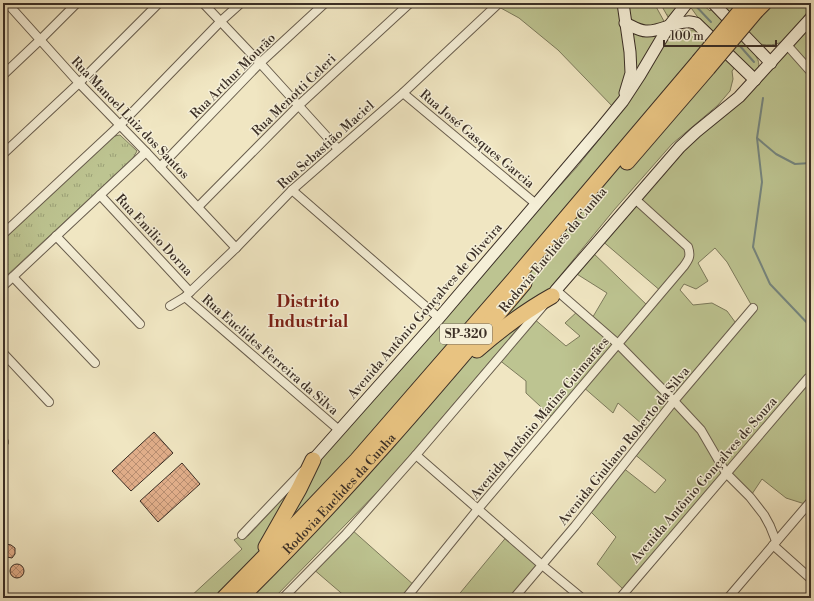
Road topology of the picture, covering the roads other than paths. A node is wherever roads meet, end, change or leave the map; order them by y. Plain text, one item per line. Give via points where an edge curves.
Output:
1 (6, 3) edge
2 (77, 3) edge
3 (159, 3) edge
4 (203, 3) edge
5 (241, 3) edge
6 (325, 3) edge
7 (410, 3) edge
8 (499, 3) edge
9 (623, 3) edge
10 (713, 3) edge
11 (686, 4) edge
12 (756, 6) edge
13 (811, 18) edge
14 (221, 21) junction
15 (626, 23) junction
16 (669, 26) junction
17 (40, 40) junction
18 (787, 45) junction
19 (260, 63) junction
20 (771, 63) junction
21 (704, 65) junction
22 (811, 72) edge
23 (3, 75) edge
24 (755, 80) junction
25 (79, 83) junction
26 (403, 93) junction
27 (623, 101) junction
28 (298, 106) junction
29 (120, 125) junction
30 (338, 149) junction
31 (146, 152) junction
32 (3, 154) edge
33 (160, 167) junction
34 (292, 190) junction
35 (100, 195) junction
36 (635, 199) junction
37 (536, 204) junction
38 (198, 207) junction
39 (3, 234) edge
40 (56, 236) junction
41 (236, 248) junction
42 (14, 277) junction
43 (3, 286) edge
44 (554, 293) junction
45 (188, 295) junction
46 (170, 306) dead end
47 (753, 308) dead end
48 (438, 318) junction
49 (140, 324) dead end
50 (618, 344) junction
51 (3, 353) edge
52 (95, 362) dead end
53 (447, 374) junction
54 (808, 378) dead end
55 (674, 401) junction
56 (49, 402) dead end
57 (339, 430) junction
58 (416, 455) junction
59 (313, 460) junction
60 (726, 473) junction
61 (811, 501) edge
62 (478, 509) junction
63 (242, 535) dead end
64 (774, 543) junction
65 (542, 565) junction
66 (250, 572) junction
67 (811, 579) edge
68 (224, 598) edge
69 (240, 598) edge
70 (283, 598) edge
71 (406, 598) edge
72 (514, 598) edge
73 (582, 598) edge
74 (620, 598) edge
75 (728, 598) edge

1 - 17 street, Rua Manoel Luiz dos Santos
2 - 17 street
3 - 25 street
4 - 14 street
5 - 14 street
6 - 19 street, Rua Arthur Mourão
7 - 28 street, Rua Menotti Celeri
8 - 26 street, Rua Sebastião Maciel
9 - 15 main road, Avenida Antônio Gonçalves de Oliveira
10 - 20 main road
11 - 16 main road, Avenida Antônio Gonçalves de Oliveira
12 - 21 highway, Rodovia Euclides da Cunha / SP-320, bridge
13 - 18 main road
14 - 19 street
14 - 29 street
15 - 16 main road via 645,31
15 - 27 main road, Avenida Antônio Gonçalves de Oliveira via 631,73
16 - 24 main road via 688,21 696,23
16 - 27 main road, Avenida Antônio Gonçalves de Oliveira
17 - 23 street
17 - 25 street, Rua Manoel Luiz dos Santos
18 - 20 main road
18 - 22 street
19 - 28 street
19 - 33 street, Rua Arthur Mourão
20 - 24 main road
21 - 53 highway, Rodovia Euclides da Cunha / SP-320 via 632,155
21 - 66 highway, Rodovia Euclides da Cunha / SP-320 via 362,454
24 - 36 main road via 739,97 680,147
25 - 29 street, Rua Manoel Luiz dos Santos
25 - 32 street
26 - 30 street, Rua Sebastião Maciel
26 - 37 street, Rua José Gasques Garcia
27 - 37 main road, Avenida Antônio Gonçalves de Oliveira
28 - 30 street
28 - 38 street, Rua Menotti Celeri
29 - 31 street, Rua Manoel Luiz dos Santos
29 - 39 street
30 - 34 street, Rua Sebastião Maciel
31 - 33 street, Rua Manoel Luiz dos Santos
31 - 35 street
33 - 38 street, Rua Manoel Luiz dos Santos
34 - 41 street, Rua Sebastião Maciel
34 - 48 street
35 - 40 street
35 - 45 street, Rua Emilio Dorna
36 - 44 main road
36 - 50 street, Avenida Antônio Matins Guimarães via 688,247 690,258
37 - 48 main road, Avenida Antônio Gonçalves de Oliveira
38 - 41 street, Rua Manoel Luiz dos Santos
40 - 42 street
40 - 49 street
41 - 45 street, Rua Sebastião Maciel
42 - 43 street
42 - 52 street
44 - 50 street
44 - 53 highway via 492,337
44 - 58 street
45 - 46 street, Rua Sebastião Maciel
45 - 57 street, Rua Euclides Ferreira da Silva
47 - 55 street, Avenida Giuliano Roberto da Silva
48 - 57 main road, Avenida Antônio Gonçalves de Oliveira
50 - 55 street
50 - 62 street, Avenida Antônio Matins Guimarães
51 - 56 street
53 - 69 highway, Rodovia Euclides da Cunha / SP-320 via 323,513
54 - 60 street, Avenida Antônio Gonçalves de Souza
55 - 60 street via 701,430
55 - 65 street, Avenida Giuliano Roberto da Silva
57 - 59 main road, Avenida Antônio Gonçalves de Oliveira
58 - 62 street
58 - 70 street via 346,534
59 - 63 street, Avenida Antônio Gonçalves de Oliveira
59 - 66 highway via 286,514
60 - 64 street via 764,515
60 - 74 street, Avenida Antônio Gonçalves de Souza
61 - 64 street
62 - 65 street
62 - 71 street, Avenida Antônio Matins Guimarães
64 - 67 street
64 - 75 street
65 - 72 street, Avenida Giuliano Roberto da Silva
65 - 73 street
66 - 68 highway, Rodovia Euclides da Cunha / SP-320

